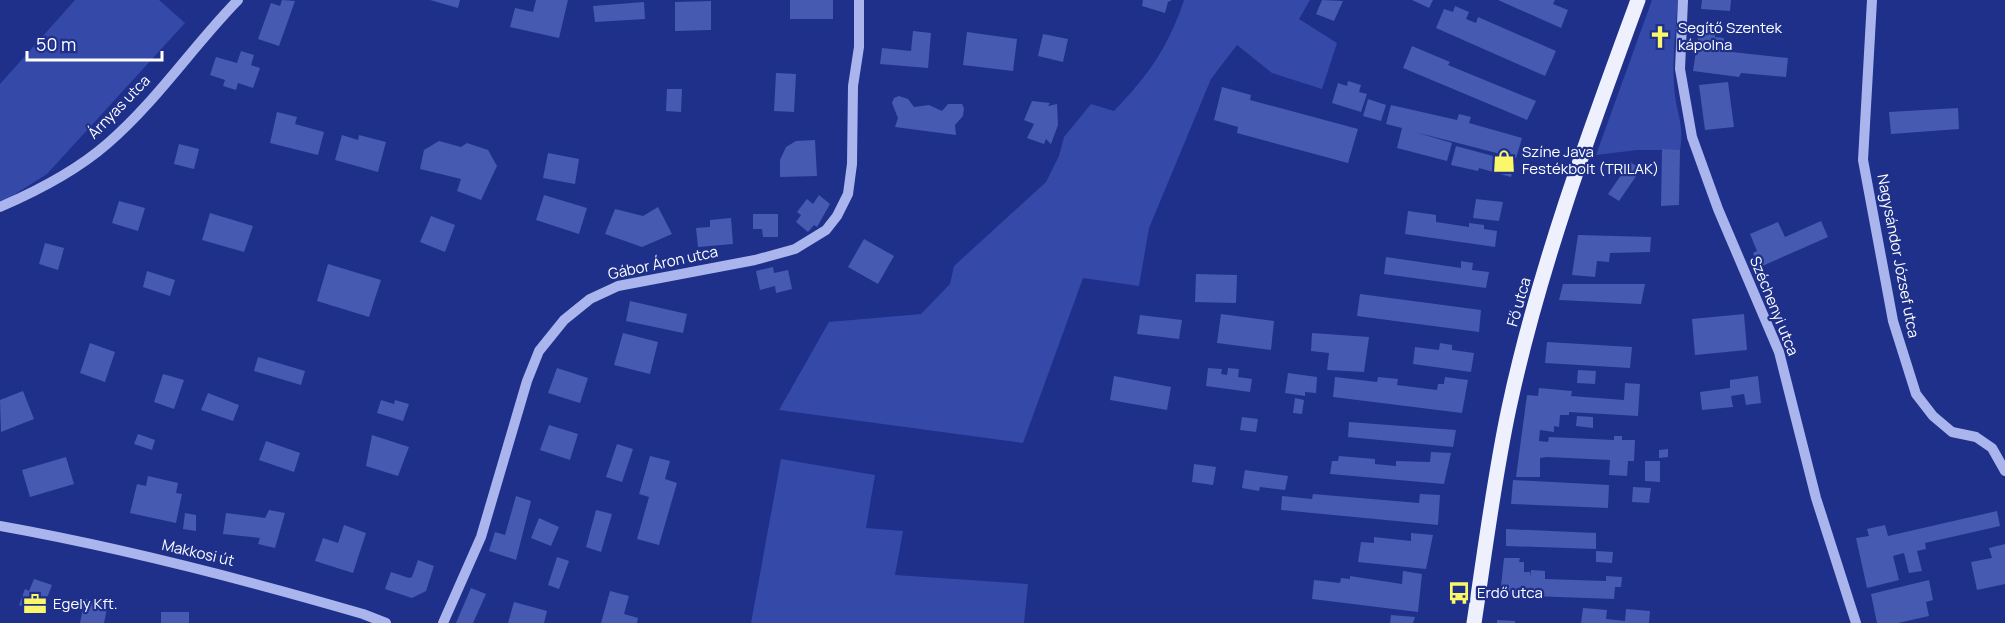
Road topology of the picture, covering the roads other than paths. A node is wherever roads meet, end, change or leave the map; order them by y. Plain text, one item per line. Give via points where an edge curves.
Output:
1 (238, 0) edge
2 (859, 0) edge
3 (1638, 0) edge
4 (1683, 0) edge
5 (1872, 0) edge
6 (0, 207) edge
7 (2005, 471) edge
8 (0, 526) edge
9 (386, 623) edge
10 (443, 623) edge
11 (1474, 623) edge
12 (1856, 623) edge

1 - 6 street, Árnyas utca via 108,144 81,164
2 - 10 street, Gábor Áron utca via 852,164 848,194 837,216 826,230 795,249 602,291 557,328 539,351 527,381 481,537
3 - 11 main road, Fő utca via 1575,176 1522,357 1509,407
4 - 12 street, Széchenyi utca via 1680,69 1692,137 1779,352 1816,498
5 - 7 street, Nagysándor József utca via 1863,160 1893,321 1916,394 1927,409 1952,432 1976,437 1992,448
8 - 9 street, Makkosi út via 196,567

